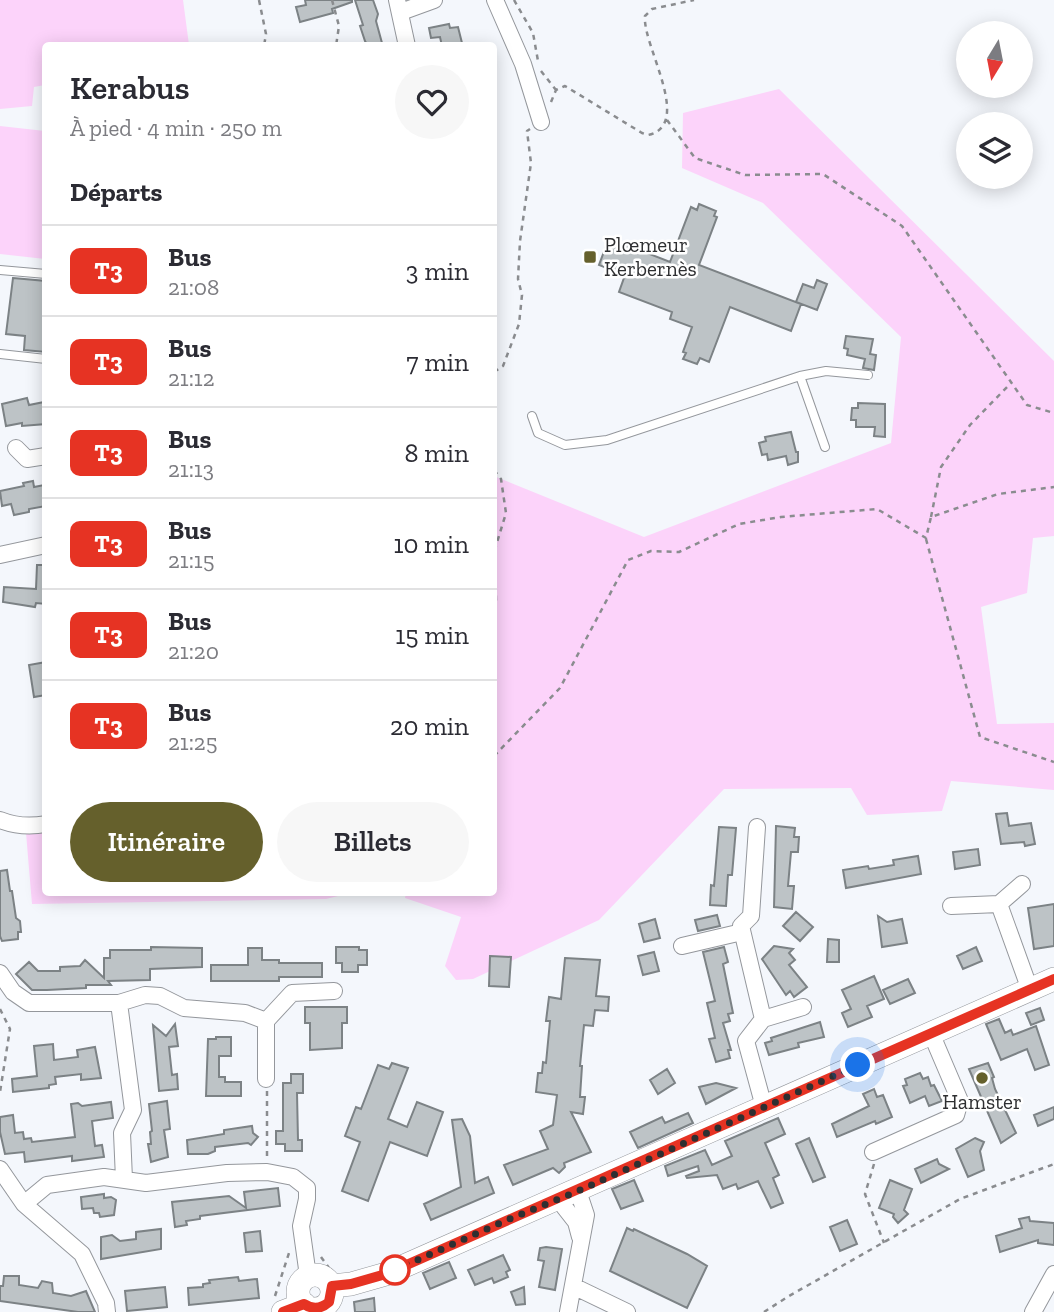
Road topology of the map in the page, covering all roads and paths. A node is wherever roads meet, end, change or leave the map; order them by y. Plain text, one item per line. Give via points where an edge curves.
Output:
1 (260, 0) edge
2 (332, 0) edge
3 (434, 0) edge
4 (495, 0) edge
5 (514, 0) edge
6 (694, 0) edge
7 (399, 6) edge
8 (265, 42) edge
9 (337, 42) edge
10 (406, 42) edge
11 (556, 90) junction
12 (551, 101) dead end
13 (667, 120) junction
14 (541, 122) joint
15 (0, 270) edge
16 (42, 274) edge
17 (0, 354) edge
18 (42, 359) edge
19 (497, 370) edge
20 (868, 375) dead end
21 (800, 376) junction
22 (1011, 383) junction
23 (1054, 413) edge
24 (532, 416) dead end
25 (825, 447) dead end
26 (16, 448) dead end
27 (42, 457) edge
28 (497, 474) edge
29 (1054, 487) edge
30 (931, 517) junction
31 (926, 538) junction
32 (497, 542) edge
33 (42, 546) edge
34 (0, 555) edge
35 (497, 753) edge
36 (1054, 762) edge
37 (0, 820) edge
38 (42, 825) edge
39 (757, 827) dead end
40 (1022, 884) dead end
41 (999, 904) junction
42 (951, 906) dead end
43 (742, 932) junction
44 (682, 946) dead end
45 (0, 973) edge
46 (1054, 979) edge
47 (1030, 990) junction
48 (334, 991) dead end
49 (119, 1003) junction
50 (803, 1007) dead end
51 (0, 1009) edge
52 (763, 1020) junction
53 (266, 1021) junction
54 (931, 1033) junction
55 (267, 1079) joint
56 (0, 1092) edge
57 (764, 1107) junction
58 (873, 1152) joint
59 (1054, 1164) edge
60 (0, 1169) edge
61 (267, 1172) junction
62 (124, 1179) junction
63 (568, 1195) junction
64 (24, 1204) junction
65 (884, 1243) junction
66 (304, 1247) junction
67 (1054, 1274) edge
68 (308, 1276) junction
69 (335, 1277) junction
70 (573, 1286) junction
71 (287, 1304) edge
72 (107, 1312) edge
73 (568, 1312) edge
74 (627, 1312) edge
75 (764, 1312) edge
76 (1033, 1312) edge

1 - 8 path
2 - 9 path via 339,26
3 - 7 street
4 - 14 street via 523,64
5 - 11 path via 533,33 540,70
6 - 13 path via 652,9 645,16 646,34 667,97
7 - 10 street
11 - 12 path
11 - 13 path via 572,89 648,135 659,131
13 - 22 path via 695,158 745,175 823,174 902,226
14 - 19 path via 527,131 531,163 520,240 519,324 503,366
15 - 16 lane
17 - 18 lane
20 - 21 lane via 825,371
21 - 24 lane via 607,440 565,445 538,433
21 - 25 lane
22 - 23 path via 1027,405
22 - 30 path via 970,425 941,467
26 - 27 street via 27,459
28 - 32 path via 506,513
29 - 30 path via 998,494
30 - 31 path
31 - 35 path via 877,509 739,524 679,552 651,551 628,560 560,688
31 - 36 path via 980,737
33 - 34 street
37 - 38 street
39 - 43 street via 751,916 741,926
40 - 41 street
41 - 42 street
41 - 47 street
43 - 44 street
43 - 52 street
45 - 49 street via 13,992 29,1003
46 - 47 street
47 - 54 street
48 - 53 street via 292,993
49 - 53 street via 145,995 160,996 184,1008 245,1013
49 - 62 street via 133,1110 122,1133
50 - 52 street
51 - 56 path via 10,1029
52 - 57 street via 746,1041
53 - 55 street
54 - 57 street
54 - 58 street via 960,1101 956,1115
55 - 61 path
57 - 63 street
58 - 65 path via 874,1170 865,1194
59 - 65 path via 960,1199
60 - 64 street
61 - 62 street via 146,1183
61 - 66 street via 293,1177 307,1188 301,1226
62 - 64 street via 104,1177 47,1185
63 - 69 street via 386,1274 351,1284
63 - 70 street via 586,1215
64 - 72 street via 82,1254
65 - 75 path
66 - 68 street
66 - 69 path via 313,1245
66 - 71 path via 289,1250
67 - 76 street
68 - 69 street
68 - 71 street via 299,1289 300,1300
69 - 71 street via 332,1297 325,1306 314,1309
70 - 73 street
70 - 74 street

